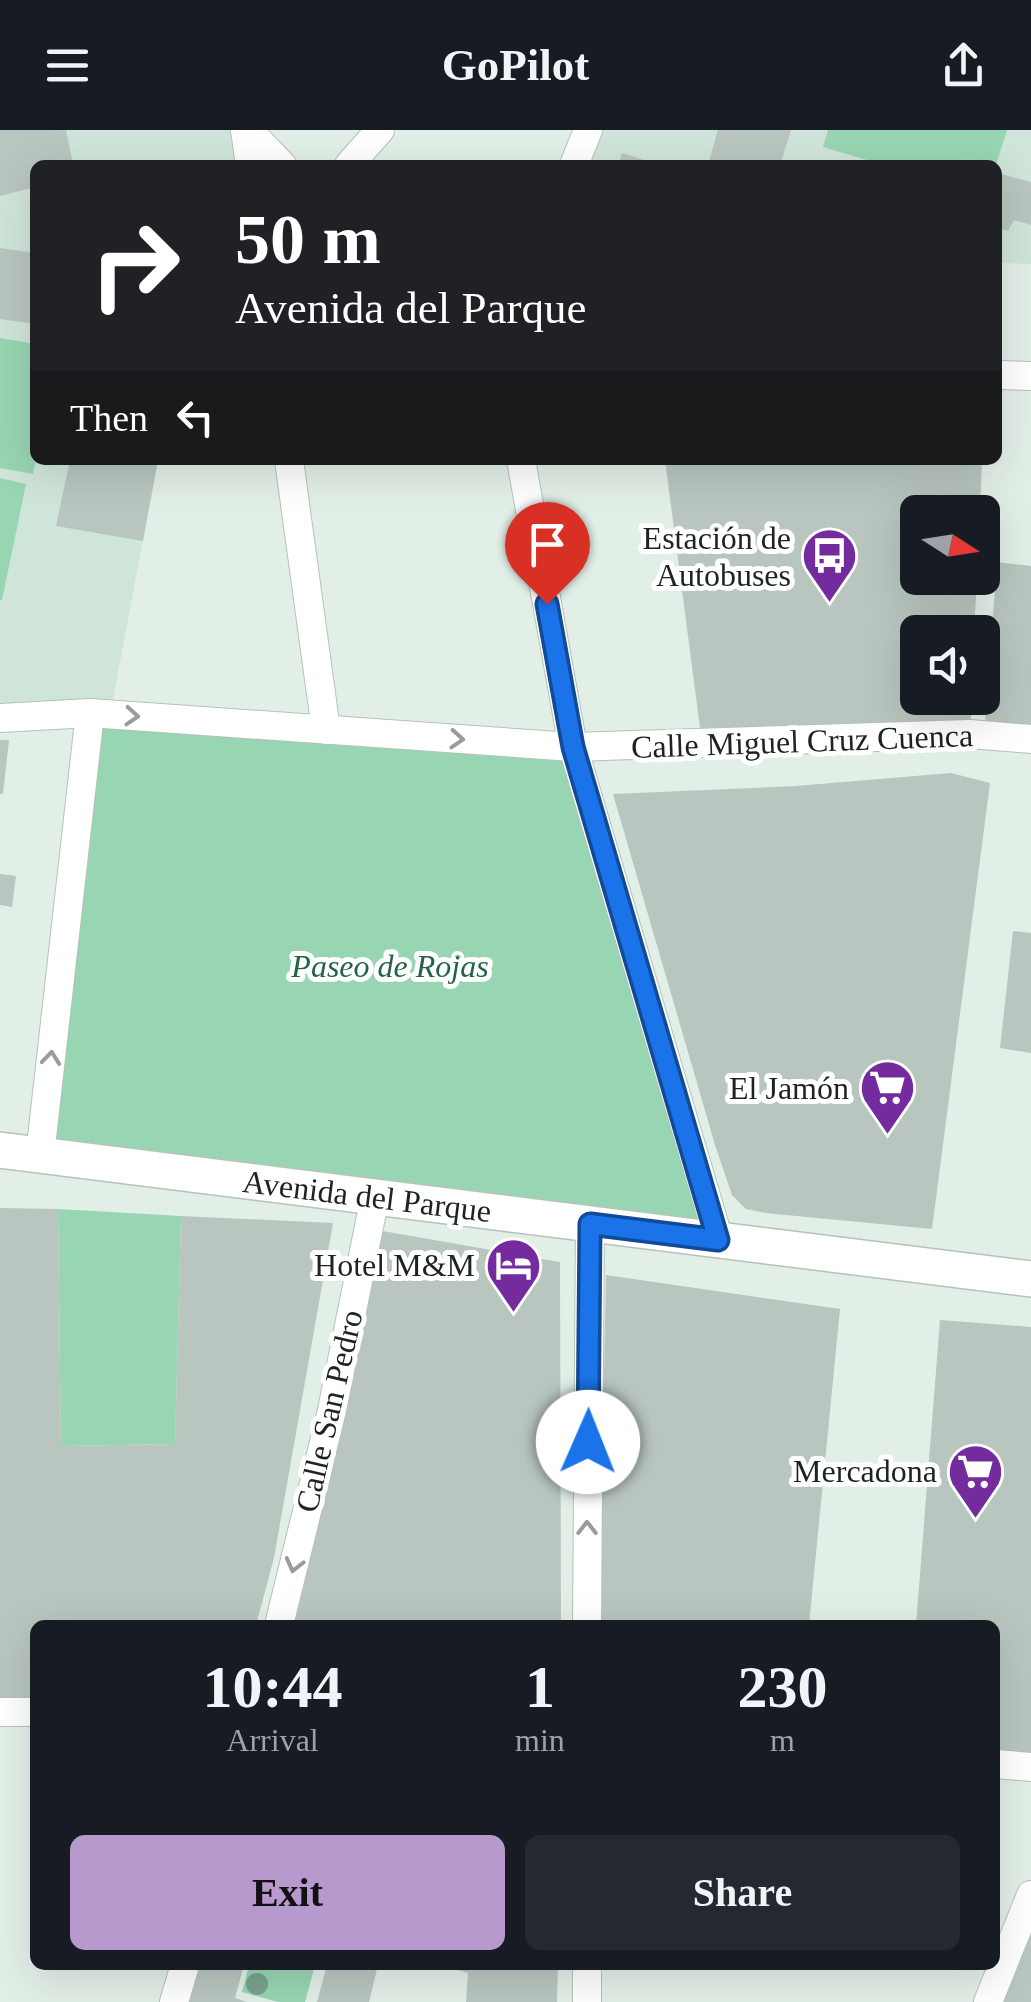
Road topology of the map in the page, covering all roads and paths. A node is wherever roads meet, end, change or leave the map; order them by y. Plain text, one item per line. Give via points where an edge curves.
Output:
1 (246, 130) edge
2 (380, 130) edge
3 (588, 130) edge
4 (249, 160) edge
5 (277, 160) edge
6 (354, 160) edge
7 (576, 160) edge
8 (1002, 375) edge
9 (1031, 376) edge
10 (290, 465) edge
11 (522, 465) edge
12 (90, 714) junction
13 (0, 718) edge
14 (326, 730) junction
15 (1031, 739) edge
16 (573, 747) junction
17 (0, 1150) edge
18 (40, 1155) junction
19 (375, 1197) junction
20 (590, 1224) junction
21 (718, 1240) junction
22 (1031, 1278) edge
23 (280, 1620) edge
24 (587, 1620) edge
25 (0, 1712) edge
26 (30, 1712) edge
27 (1000, 1764) edge
28 (1031, 1767) edge
29 (1031, 1895) edge
30 (184, 1970) edge
31 (587, 1970) edge
32 (174, 2002) edge
33 (587, 2002) edge
34 (988, 2002) edge

1 - 4 street
1 - 5 street
2 - 6 street
3 - 7 street
8 - 9 street
10 - 14 street
11 - 16 street
12 - 13 street
12 -> 14 street
18 -> 12 street
14 -> 16 street
15 - 16 street, Calle Miguel Cruz Cuenca via 970,734
16 - 21 street
17 - 18 street, Avenida del Parque
18 - 19 street, Avenida del Parque
19 - 20 street, Avenida del Parque
19 -> 23 street, Calle San Pedro
20 - 21 street, Avenida del Parque
24 -> 20 street
21 - 22 street, Avenida del Parque
25 - 26 street
27 - 28 street
29 - 34 street
30 - 32 street
31 - 33 street

